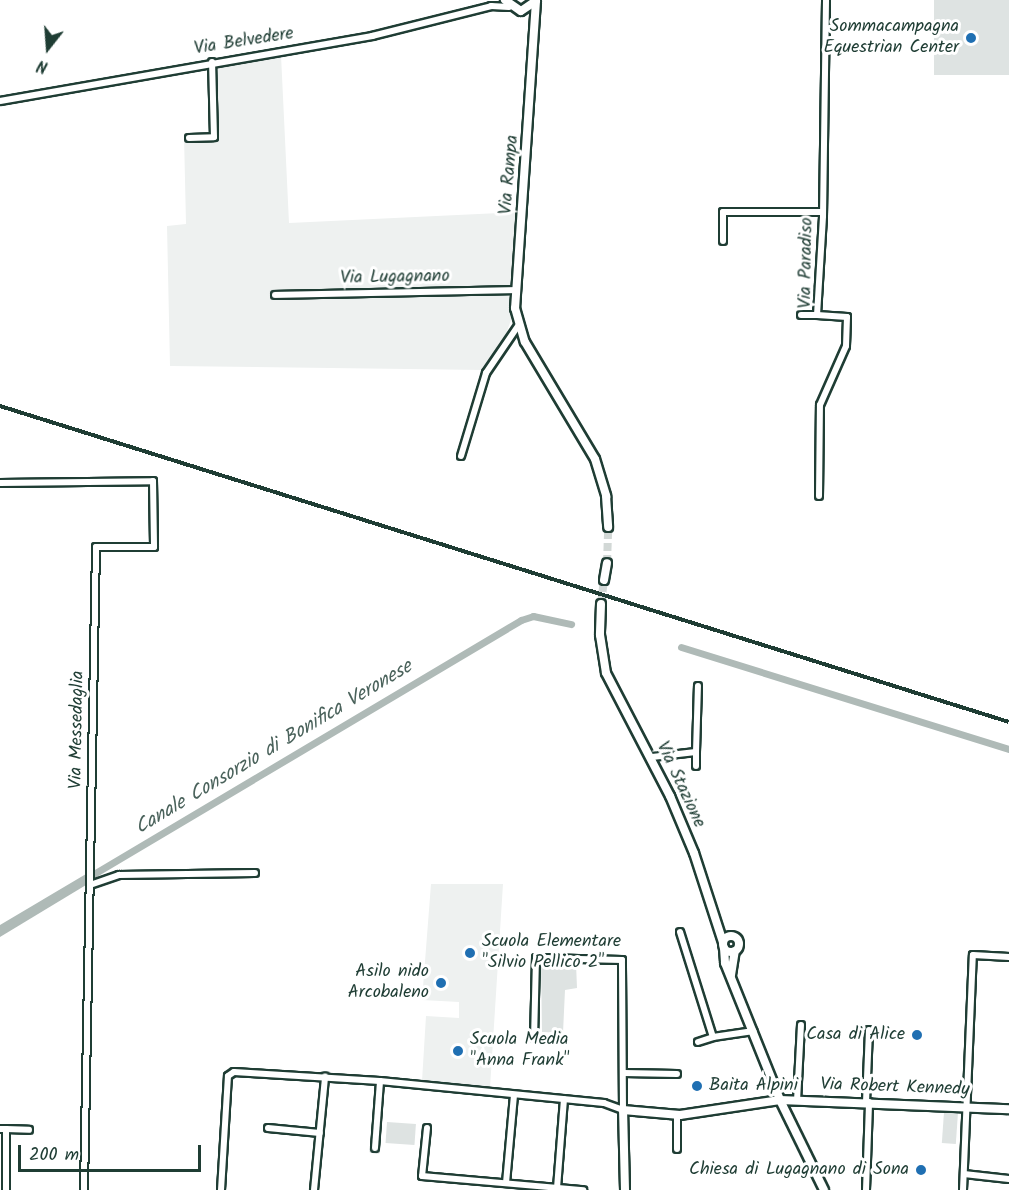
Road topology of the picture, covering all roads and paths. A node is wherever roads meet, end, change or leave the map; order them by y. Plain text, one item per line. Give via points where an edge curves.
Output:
1 (498, 0) edge
2 (536, 0) edge
3 (826, 0) edge
4 (507, 3) edge
5 (491, 6) junction
6 (521, 11) junction
7 (535, 26) junction
8 (212, 62) junction
9 (0, 101) edge
10 (189, 138) dead end
11 (823, 212) junction
12 (723, 241) dead end
13 (516, 290) junction
14 (275, 295) dead end
15 (801, 315) dead end
16 (817, 315) junction
17 (518, 326) junction
18 (461, 456) dead end
19 (0, 483) edge
20 (819, 496) dead end
21 (608, 527) tunnel mouth
22 (607, 563) tunnel mouth
23 (604, 580) tunnel mouth
24 (601, 604) tunnel mouth
25 (698, 686) dead end
26 (696, 752) junction
27 (652, 757) junction
28 (696, 766) dead end
29 (255, 873) dead end
30 (90, 885) junction
31 (714, 915) junction
32 (680, 932) dead end
33 (731, 936) junction
34 (723, 945) junction
35 (735, 951) junction
36 (1009, 957) edge
37 (731, 977) junction
38 (801, 1025) dead end
39 (869, 1030) dead end
40 (754, 1031) junction
41 (713, 1036) junction
42 (534, 1038) dead end
43 (698, 1042) dead end
44 (624, 1072) junction
45 (677, 1074) dead end
46 (325, 1077) junction
47 (380, 1081) junction
48 (514, 1095) junction
49 (564, 1100) junction
50 (780, 1100) junction
51 (797, 1101) junction
52 (867, 1102) junction
53 (966, 1107) junction
54 (1009, 1109) edge
55 (623, 1110) junction
56 (677, 1114) junction
57 (268, 1128) dead end
58 (426, 1128) dead end
59 (3, 1129) edge
60 (29, 1130) dead end
61 (320, 1133) junction
62 (375, 1149) dead end
63 (677, 1149) dead end
64 (964, 1174) junction
65 (1009, 1179) edge
66 (506, 1183) junction
67 (557, 1188) junction
68 (6, 1190) edge
69 (84, 1190) edge
70 (221, 1190) edge
71 (314, 1190) edge
72 (583, 1190) edge
73 (625, 1190) edge
74 (824, 1190) edge
75 (866, 1190) edge
76 (963, 1190) edge

1 - 5 street, Via Belvedere
2 - 6 street
2 - 7 street, Via Rampa
3 - 11 street, Via Paradiso
4 - 5 street, Via Belvedere
4 - 6 street, Via Belvedere
5 - 8 street, Via Belvedere via 372,36
6 - 7 street
7 - 13 street, Via Rampa
8 - 9 street, Via Belvedere
8 - 10 street via 214,137
11 - 12 street via 723,212
11 - 16 street, Via Paradiso
13 - 14 street, Via Lugagnano
13 - 17 street, Via Rampa
15 - 16 street
16 - 20 street, Via Paradiso via 847,317 846,346 820,405
17 - 18 street via 486,373
17 - 21 street, Via Rampa via 595,459 606,496
19 - 30 street, Via Messedaglia via 153,481 154,547 96,547
22 - 23 street
24 - 27 street, Via Stazione via 600,635 606,673
25 - 26 street
26 - 27 street
26 - 28 street
27 - 31 street, Via Stazione via 694,853
29 - 30 street via 118,875
30 - 69 street, Via Messedaglia
31 - 33 street, Via Stazione
31 - 34 street, Via Stazione
32 - 41 street
33 - 34 street
33 - 35 street, Via Stazione via 738,942
34 - 35 street
34 - 37 street, Via Stazione
35 - 37 street, Via Stazione
36 - 53 street via 973,955
37 - 40 street, Via Stazione
38 - 51 street
39 - 52 street
40 - 41 street
40 - 50 street, Via Stazione
41 - 43 street
42 - 44 street via 537,957 619,958 624,963
44 - 45 street
44 - 55 street
46 - 47 street
46 - 61 street
46 - 70 street via 234,1072 228,1076
47 - 48 street
47 - 62 street
48 - 49 street
48 - 66 street
49 - 55 street via 604,1103
49 - 67 street
50 - 51 main road, Via Robert Kennedy
50 - 56 main road, Via Robert Kennedy
50 - 74 street, Via Stazione
51 - 52 main road, Via Robert Kennedy
52 - 53 main road, Via Robert Kennedy
52 - 75 street
53 - 54 main road, Via Robert Kennedy
53 - 64 street
55 - 56 main road, Via Robert Kennedy
55 - 73 main road
56 - 63 street
57 - 61 street
58 - 66 street via 422,1176
59 - 60 street
59 - 68 street
61 - 71 street
64 - 65 street
64 - 76 street
66 - 67 street
67 - 72 street

